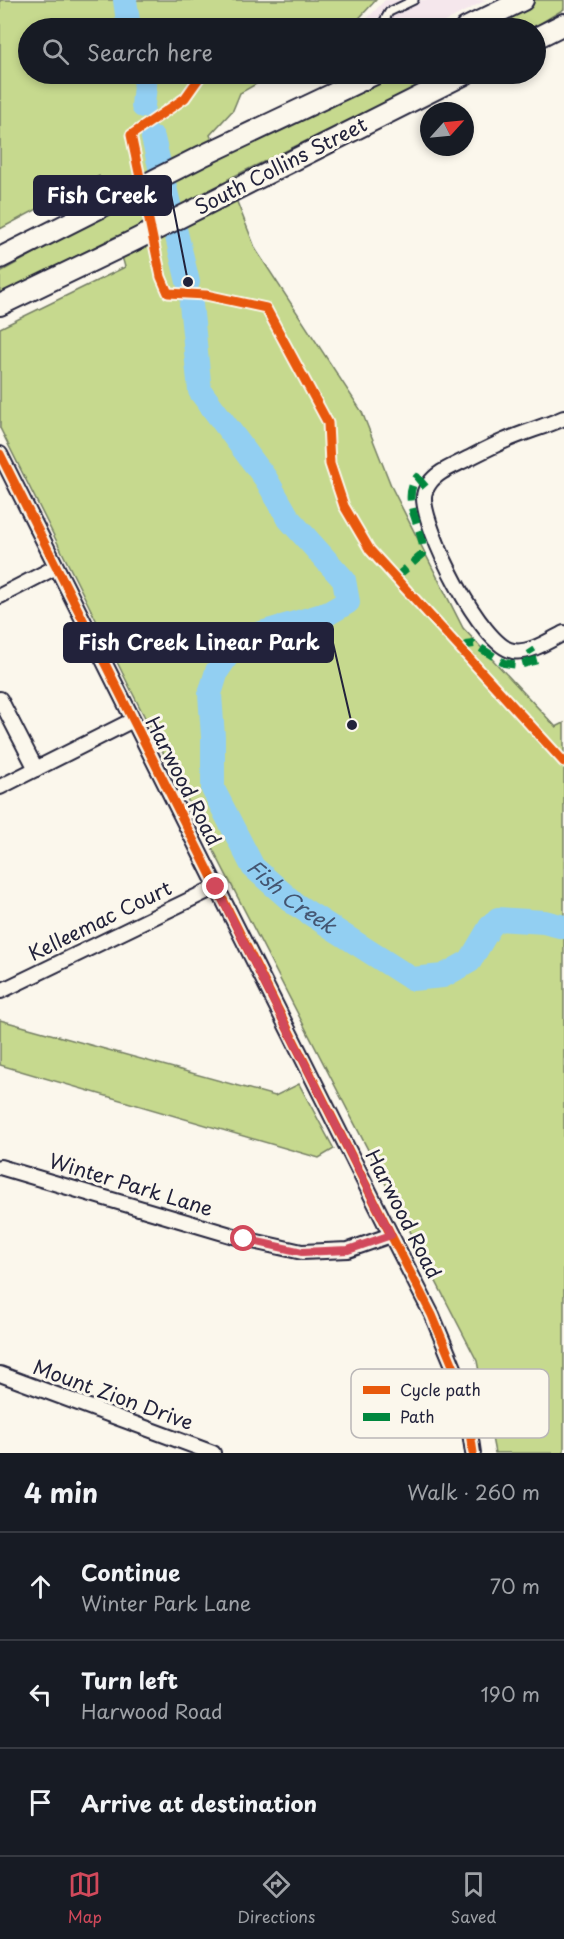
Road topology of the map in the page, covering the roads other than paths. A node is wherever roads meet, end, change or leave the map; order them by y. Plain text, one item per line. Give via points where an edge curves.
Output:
1 (414, 0) edge
2 (523, 0) edge
3 (386, 18) edge
4 (486, 18) edge
5 (564, 24) edge
6 (546, 33) edge
7 (354, 84) edge
8 (445, 84) edge
9 (0, 258) edge
10 (0, 305) edge
11 (564, 418) edge
12 (0, 454) edge
13 (56, 567) junction
14 (0, 596) edge
15 (564, 633) edge
16 (0, 699) edge
17 (133, 720) junction
18 (36, 769) junction
19 (0, 787) edge
20 (216, 887) junction
21 (1, 991) edge
22 (0, 1167) edge
23 (391, 1235) junction
24 (454, 1369) edge
25 (0, 1374) edge
26 (471, 1438) edge
27 (213, 1453) edge
28 (473, 1453) edge

1 - 3 lane via 389,12
2 - 4 main road
5 - 6 main road
7 - 9 main road, South Collins Street
8 - 10 main road, South Collins Street
11 - 15 street via 506,440 442,472 429,483 424,495 427,518 464,600 503,648 514,652
12 - 13 street, Harwood Road
13 - 14 street
13 - 17 street, Harwood Road
16 - 18 street
17 - 18 street
17 - 20 street, Harwood Road
18 - 19 street
20 - 21 street, Kelleemac Court
20 - 23 street, Harwood Road
22 - 23 street, Winter Park Lane via 244,1239 302,1252 348,1250
23 - 24 street, Harwood Road
25 - 27 street, Mount Zion Drive
26 - 28 street, Harwood Road

